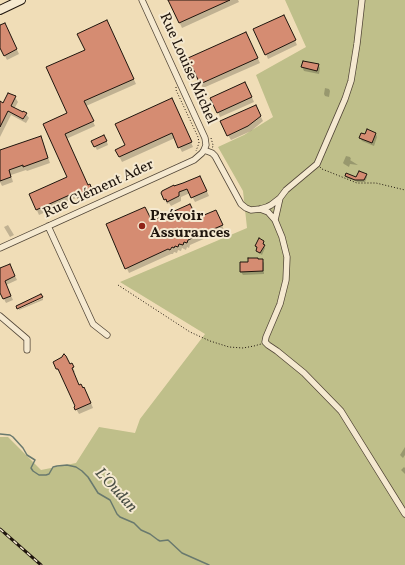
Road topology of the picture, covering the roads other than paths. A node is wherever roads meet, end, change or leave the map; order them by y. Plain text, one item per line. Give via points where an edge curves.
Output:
1 (21, 0) edge
2 (142, 0) edge
3 (362, 0) edge
4 (0, 10) edge
5 (205, 149) junction
6 (280, 198) junction
7 (260, 209) junction
8 (275, 220) junction
9 (48, 226) junction
10 (0, 248) edge
11 (0, 316) edge
12 (107, 335) dead end
13 (27, 350) dead end
14 (405, 514) edge

1 - 4 street
2 - 5 street, Rue Louise Michel via 205,138
3 - 6 street via 351,81 345,99 317,164
5 - 7 street via 215,156 241,204 251,210
5 - 9 street, Rue Clément Ader via 194,160
6 - 7 street
6 - 8 street
7 - 8 street via 268,212
8 - 14 street via 287,257 286,280 280,304 265,342 304,372 341,411
9 - 10 street, Rue Clément Ader
9 - 12 street via 93,324
11 - 13 street via 27,339

